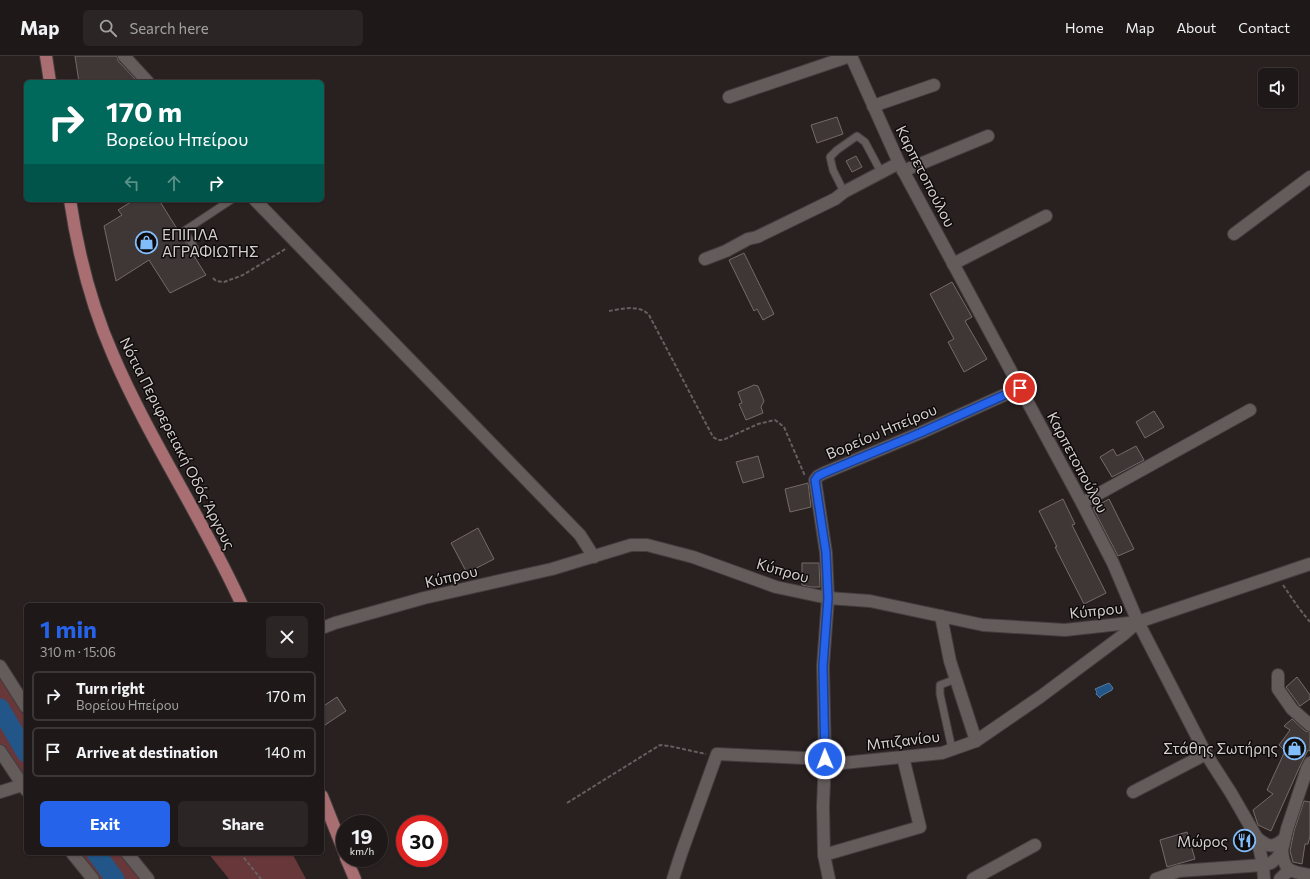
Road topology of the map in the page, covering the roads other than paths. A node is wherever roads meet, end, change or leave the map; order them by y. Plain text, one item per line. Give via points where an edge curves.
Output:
1 (46, 56) edge
2 (124, 56) edge
3 (851, 56) edge
4 (50, 80) edge
5 (146, 80) edge
6 (934, 85) dead end
7 (729, 96) dead end
8 (874, 106) junction
9 (988, 136) dead end
10 (901, 167) junction
11 (881, 172) junction
12 (1310, 177) edge
13 (844, 192) junction
14 (70, 202) edge
15 (228, 202) edge
16 (257, 202) edge
17 (1046, 216) dead end
18 (1234, 234) dead end
19 (198, 253) dead end
20 (705, 259) dead end
21 (953, 264) junction
22 (1020, 388) junction
23 (1250, 410) dead end
24 (1082, 503) junction
25 (594, 557) junction
26 (1310, 564) edge
27 (828, 598) junction
28 (241, 603) edge
29 (941, 616) junction
30 (1138, 622) junction
31 (324, 627) edge
32 (0, 666) edge
33 (1278, 675) dead end
34 (956, 679) junction
35 (24, 704) edge
36 (1310, 725) edge
37 (976, 740) junction
38 (952, 749) junction
39 (0, 751) edge
40 (1206, 754) junction
41 (903, 757) junction
42 (825, 759) junction
43 (1309, 768) edge
44 (24, 788) edge
45 (0, 792) edge
46 (1133, 792) dead end
47 (324, 801) edge
48 (336, 831) edge
49 (1257, 838) junction
50 (1283, 844) junction
51 (1035, 845) dead end
52 (74, 855) edge
53 (129, 855) edge
54 (824, 855) junction
55 (1267, 864) junction
56 (350, 867) edge
57 (1290, 871) junction
58 (1310, 875) edge
59 (93, 879) edge
60 (148, 879) edge
61 (355, 879) edge
62 (673, 879) edge
63 (829, 879) edge
64 (973, 879) edge
65 (1156, 879) edge
66 (1264, 879) edge
67 (1280, 879) edge

1 - 4 main road
2 - 5 street
3 - 7 street
3 - 8 street, Καρπετοπούλου
6 - 8 street
8 - 10 street, Καρπετοπούλου
9 - 10 street
10 - 11 street
10 - 21 street, Καρπετοπούλου
11 - 13 street
11 - 13 lane via 865,142 857,136 830,157 833,170
12 - 18 street
13 - 20 street via 835,199 748,239 726,252
14 - 28 main road, Νότια Περιφερειακή Οδός Άργους via 88,286 113,354 145,420 226,569
15 - 19 lane via 184,231
16 - 25 street via 580,536
17 - 21 street
21 - 22 street, Καρπετοπούλου
22 - 24 street, Καρπετοπούλου
22 - 27 street, Βορείου Ηπείρου via 818,476 815,480 826,553
23 - 24 street
24 - 30 street, Καρπετοπούλου via 1113,563
25 - 27 street, Κύπρου via 631,546 647,545 693,557 776,587
25 - 31 street, Κύπρου via 424,598
26 - 30 street, Κύπρου
27 - 29 street, Κύπρου via 870,601
27 - 42 street, Βορείου Ηπείρου via 823,666
29 - 30 street, Κύπρου via 983,625 1065,630
29 - 34 street
30 - 37 street, Μπιζανίου via 1040,697
30 - 40 street, Καρπετοπούλου
32 - 35 street
33 - 36 street via 1278,689 1292,709
34 - 37 street
34 - 38 lane via 940,686
37 - 38 street, Μπιζανίου
38 - 41 street, Μπιζανίου via 942,753
39 - 44 street
40 - 46 street
40 - 49 street, Καρπετοπούλου
41 - 42 street, Μπιζανίου via 833,764
41 - 54 street via 920,827
42 - 54 street, Βορείου Ηπείρου
42 - 62 street, Μπιζανίου via 717,754
43 - 50 street
44 - 45 street
47 - 48 main road
49 - 50 street via 1270,846 1280,842
49 - 55 street, Καρπετοπούλου
50 - 55 street via 1277,858
50 - 57 street via 1283,862
51 - 64 street
52 - 59 street
53 - 60 street
54 - 63 street, Βορείου Ηπείρου
55 - 65 street via 1179,871
55 - 66 street, Καρπετοπούλου
56 - 61 main road
57 - 58 street
57 - 67 street

